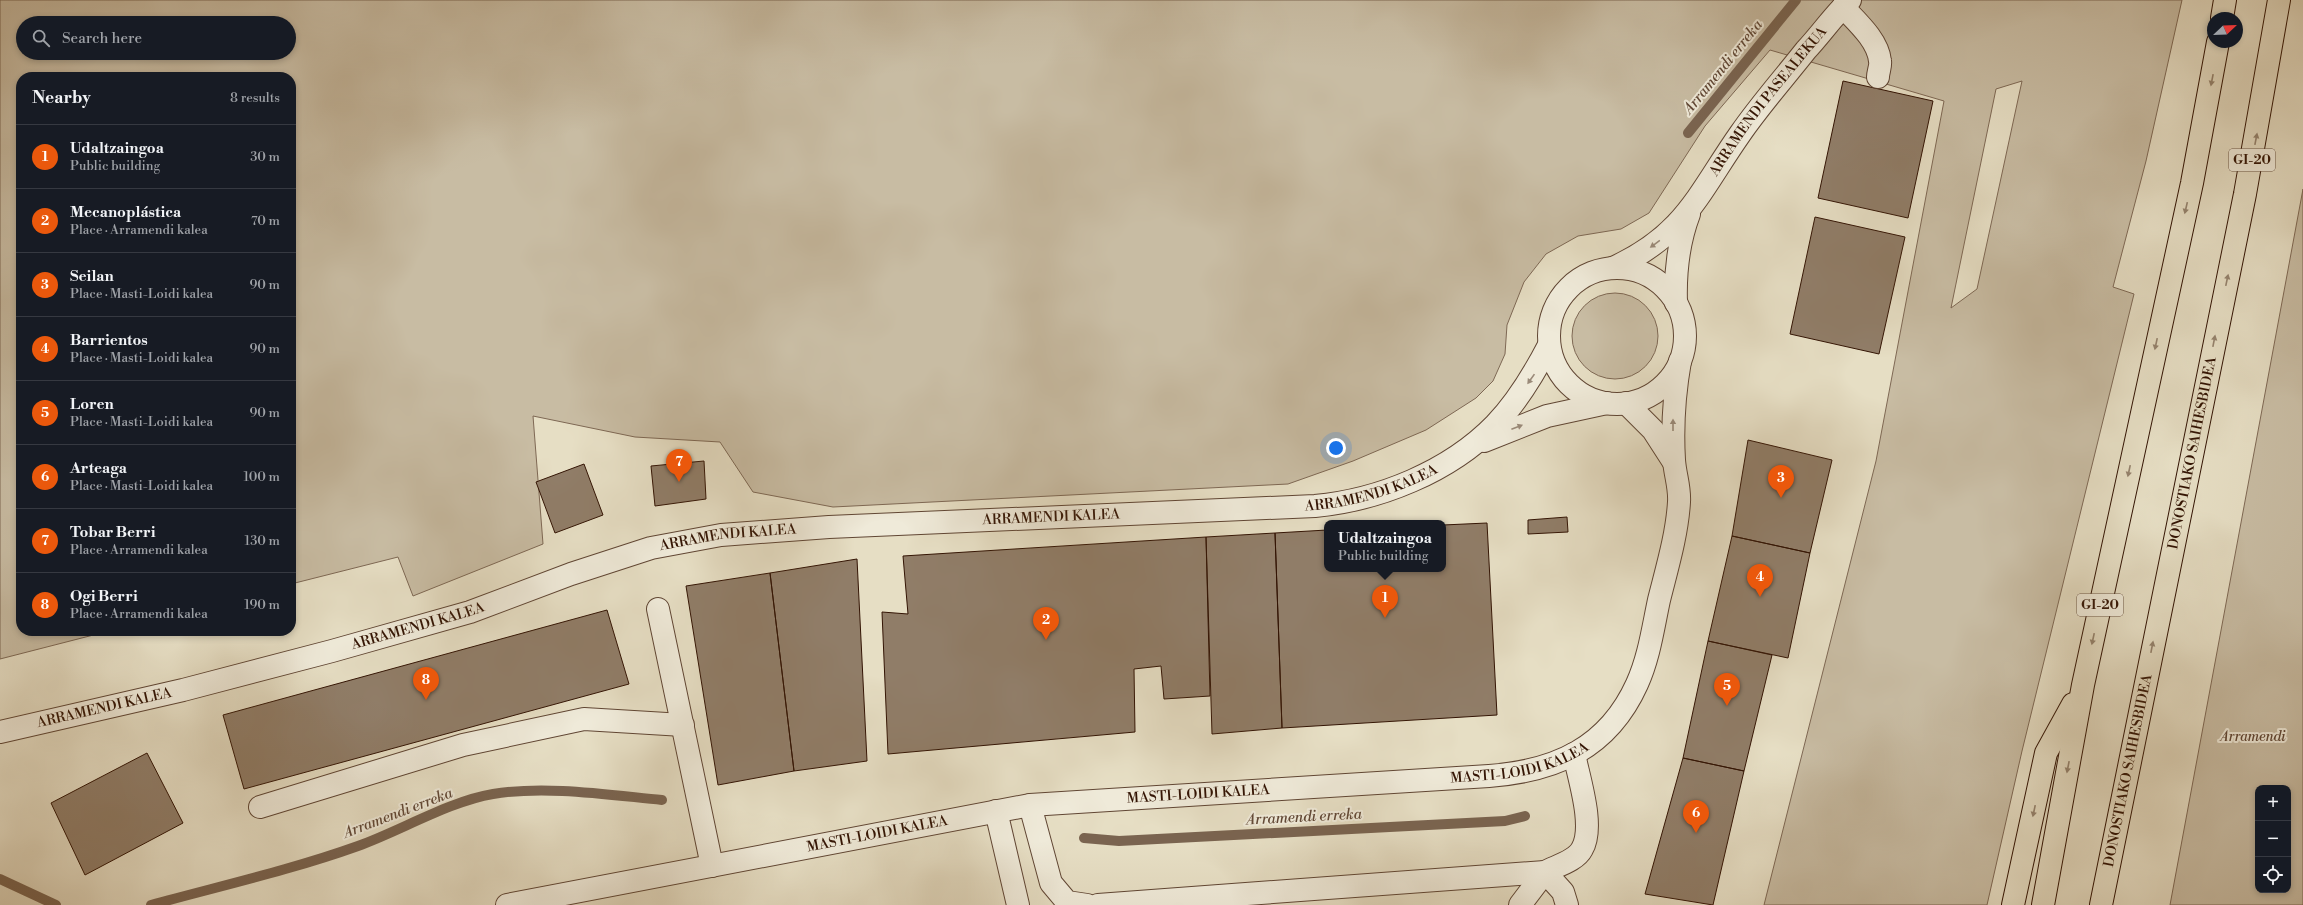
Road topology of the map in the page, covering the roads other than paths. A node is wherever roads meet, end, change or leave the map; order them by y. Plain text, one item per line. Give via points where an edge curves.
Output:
1 (2225, 0) edge
2 (2279, 0) edge
3 (1847, 3) edge
4 (2223, 12) edge
5 (2217, 48) edge
6 (1878, 77) dead end
7 (1692, 207) junction
8 (1613, 268) junction
9 (1676, 303) junction
10 (1549, 345) junction
11 (1680, 361) junction
12 (1616, 403) junction
13 (1468, 448) junction
14 (1675, 464) junction
15 (658, 609) dead end
16 (2083, 685) junction
17 (683, 725) junction
18 (0, 732) edge
19 (1574, 754) junction
20 (1030, 804) junction
21 (260, 807) dead end
22 (996, 810) junction
23 (712, 866) junction
24 (1545, 872) junction
25 (507, 905) edge
26 (1018, 905) edge
27 (1087, 905) edge
28 (1098, 905) edge
29 (1520, 905) edge
30 (1567, 905) edge
31 (2014, 905) edge
32 (2043, 905) edge
33 (2101, 905) edge

1 - 4 highway
33 -> 2 highway, DONOSTIAKO SAIHESBIDEA / GI-20 via 2247,186
3 - 6 street via 1874,45 1880,61
3 - 7 street, ARRAMENDI PASEALEKUA via 1741,132
5 -> 16 highway, GI-20 via 2192,184
7 -> 8 street, ARRAMENDI PASEALEKUA via 1657,243
7 - 9 street, ARRAMENDI PASEALEKUA via 1683,230 1678,254
8 - 9 street via 1629,269 1648,275 1664,287
8 - 10 street via 1597,270 1582,277 1562,295 1554,309
9 - 11 street via 1684,325 1684,345
10 - 12 street via 1555,364 1572,387 1588,397
10 -> 13 street, ARRAMENDI KALEA via 1535,374 1516,401 1494,426
11 - 12 street via 1671,377 1659,389 1644,398
14 -> 11 street, MASTI-LOIDI KALEA via 1674,405
13 -> 12 street, ARRAMENDI KALEA via 1547,416
12 - 14 street, MASTI-LOIDI KALEA via 1653,430
13 - 18 street, ARRAMENDI KALEA via 1408,482 1367,498 1342,504 829,527 721,535 651,548 571,574 470,612 183,690
14 - 19 street, MASTI-LOIDI KALEA via 1680,489 1678,514 1645,662 1627,704 1598,738
15 - 17 street
16 -> 31 highway via 2046,754
16 -> 32 highway, GI-20
17 - 21 street via 584,719 463,745
17 - 23 street
19 - 20 street, MASTI-LOIDI KALEA via 1535,771 1511,775
19 - 24 street via 1585,808 1586,834 1582,850 1571,860
20 - 22 street, MASTI-LOIDI KALEA
20 - 27 street via 1051,883 1067,902
22 - 23 street, MASTI-LOIDI KALEA
22 - 26 street
23 - 25 street, MASTI-LOIDI KALEA
24 - 28 street
24 - 29 street
24 - 30 street via 1563,892

